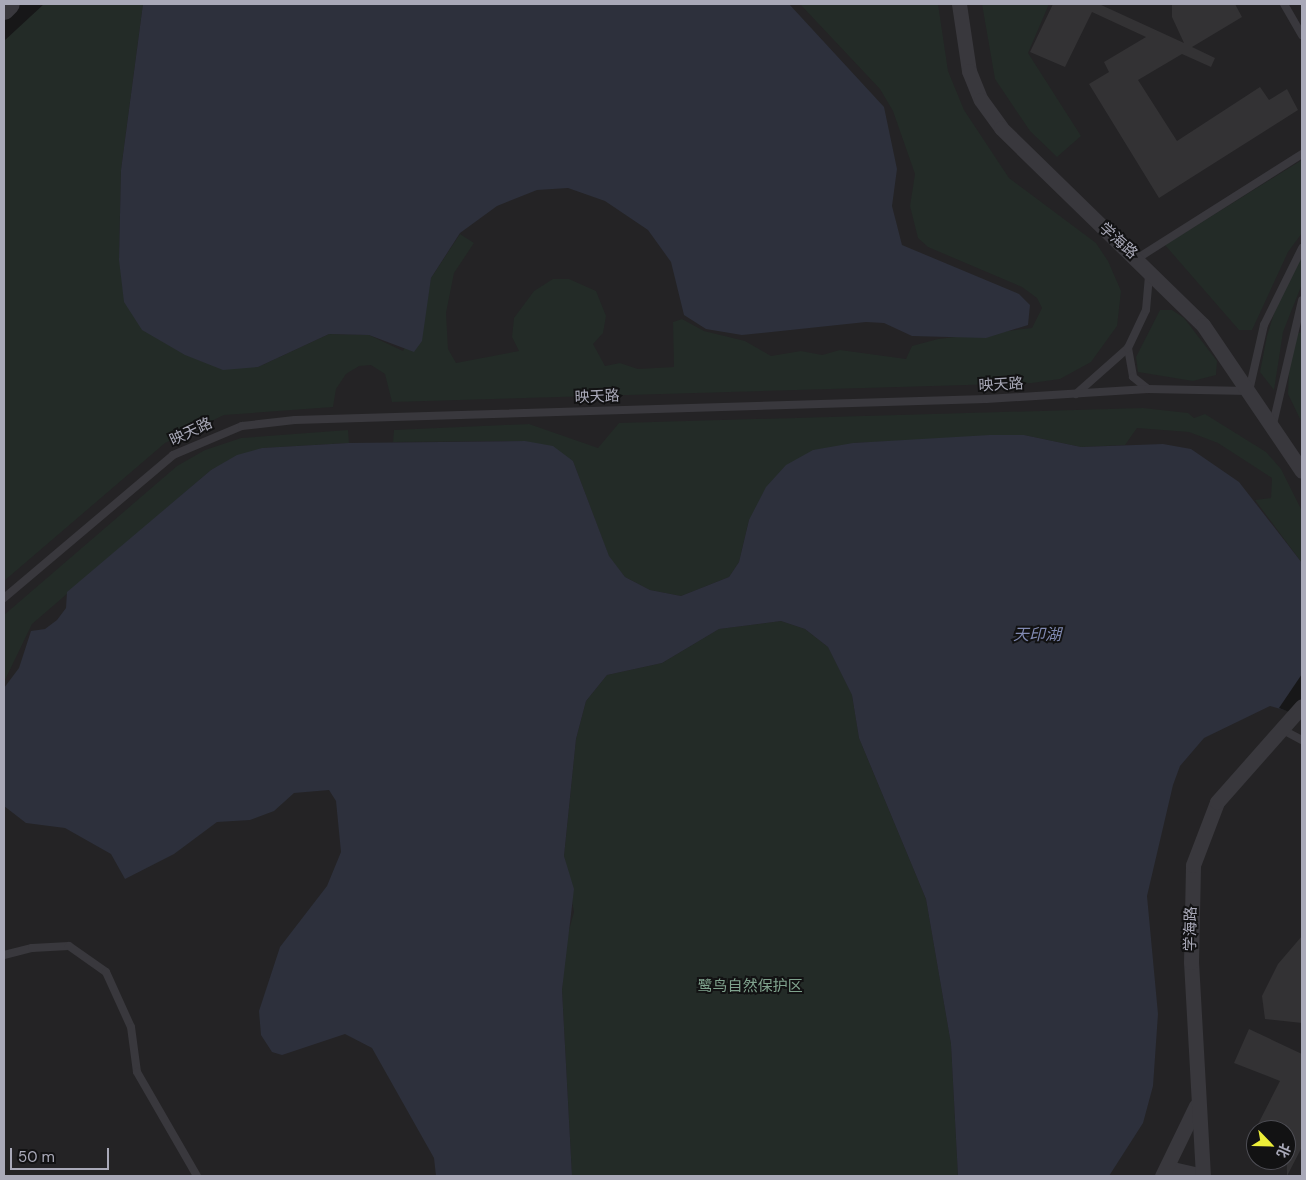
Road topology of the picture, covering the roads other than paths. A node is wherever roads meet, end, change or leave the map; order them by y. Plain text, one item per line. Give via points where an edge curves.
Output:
1 (10, 4) edge
2 (958, 4) edge
3 (1284, 4) edge
4 (4, 10) edge
5 (1302, 35) edge
6 (1302, 154) edge
7 (1302, 248) edge
8 (1143, 263) junction
9 (1302, 300) edge
10 (1299, 322) edge
11 (1128, 348) junction
12 (1148, 389) junction
13 (1249, 390) junction
14 (1075, 395) junction
15 (1273, 424) junction
16 (1302, 471) edge
17 (4, 598) edge
18 (1298, 711) edge
19 (1283, 730) junction
20 (1302, 740) edge
21 (4, 955) edge
22 (1197, 1102) junction
23 (1165, 1172) edge
24 (197, 1176) edge
25 (1203, 1176) edge

1 - 4 street
2 - 8 street, 学海路 via 969,71 996,121 1034,165
3 - 5 lane
6 - 8 lane
7 - 13 lane via 1264,325
8 - 11 lane via 1146,310
8 - 13 street, 学海路 via 1203,325
9 - 10 lane
10 - 15 lane
11 - 12 lane via 1133,377
11 - 14 lane
12 - 13 lane, 映天路
12 - 14 lane, 映天路
13 - 15 street, 学海路
14 - 17 lane, 映天路 via 388,417 242,426 173,455
15 - 16 street, 学海路
18 - 19 street, 学海路
19 - 20 lane
19 - 22 street, 学海路 via 1216,802 1193,865 1191,962
21 - 24 lane via 69,946 106,972 123,1003 140,1079
22 - 23 street
22 - 25 street, 学海路
23 - 25 street

